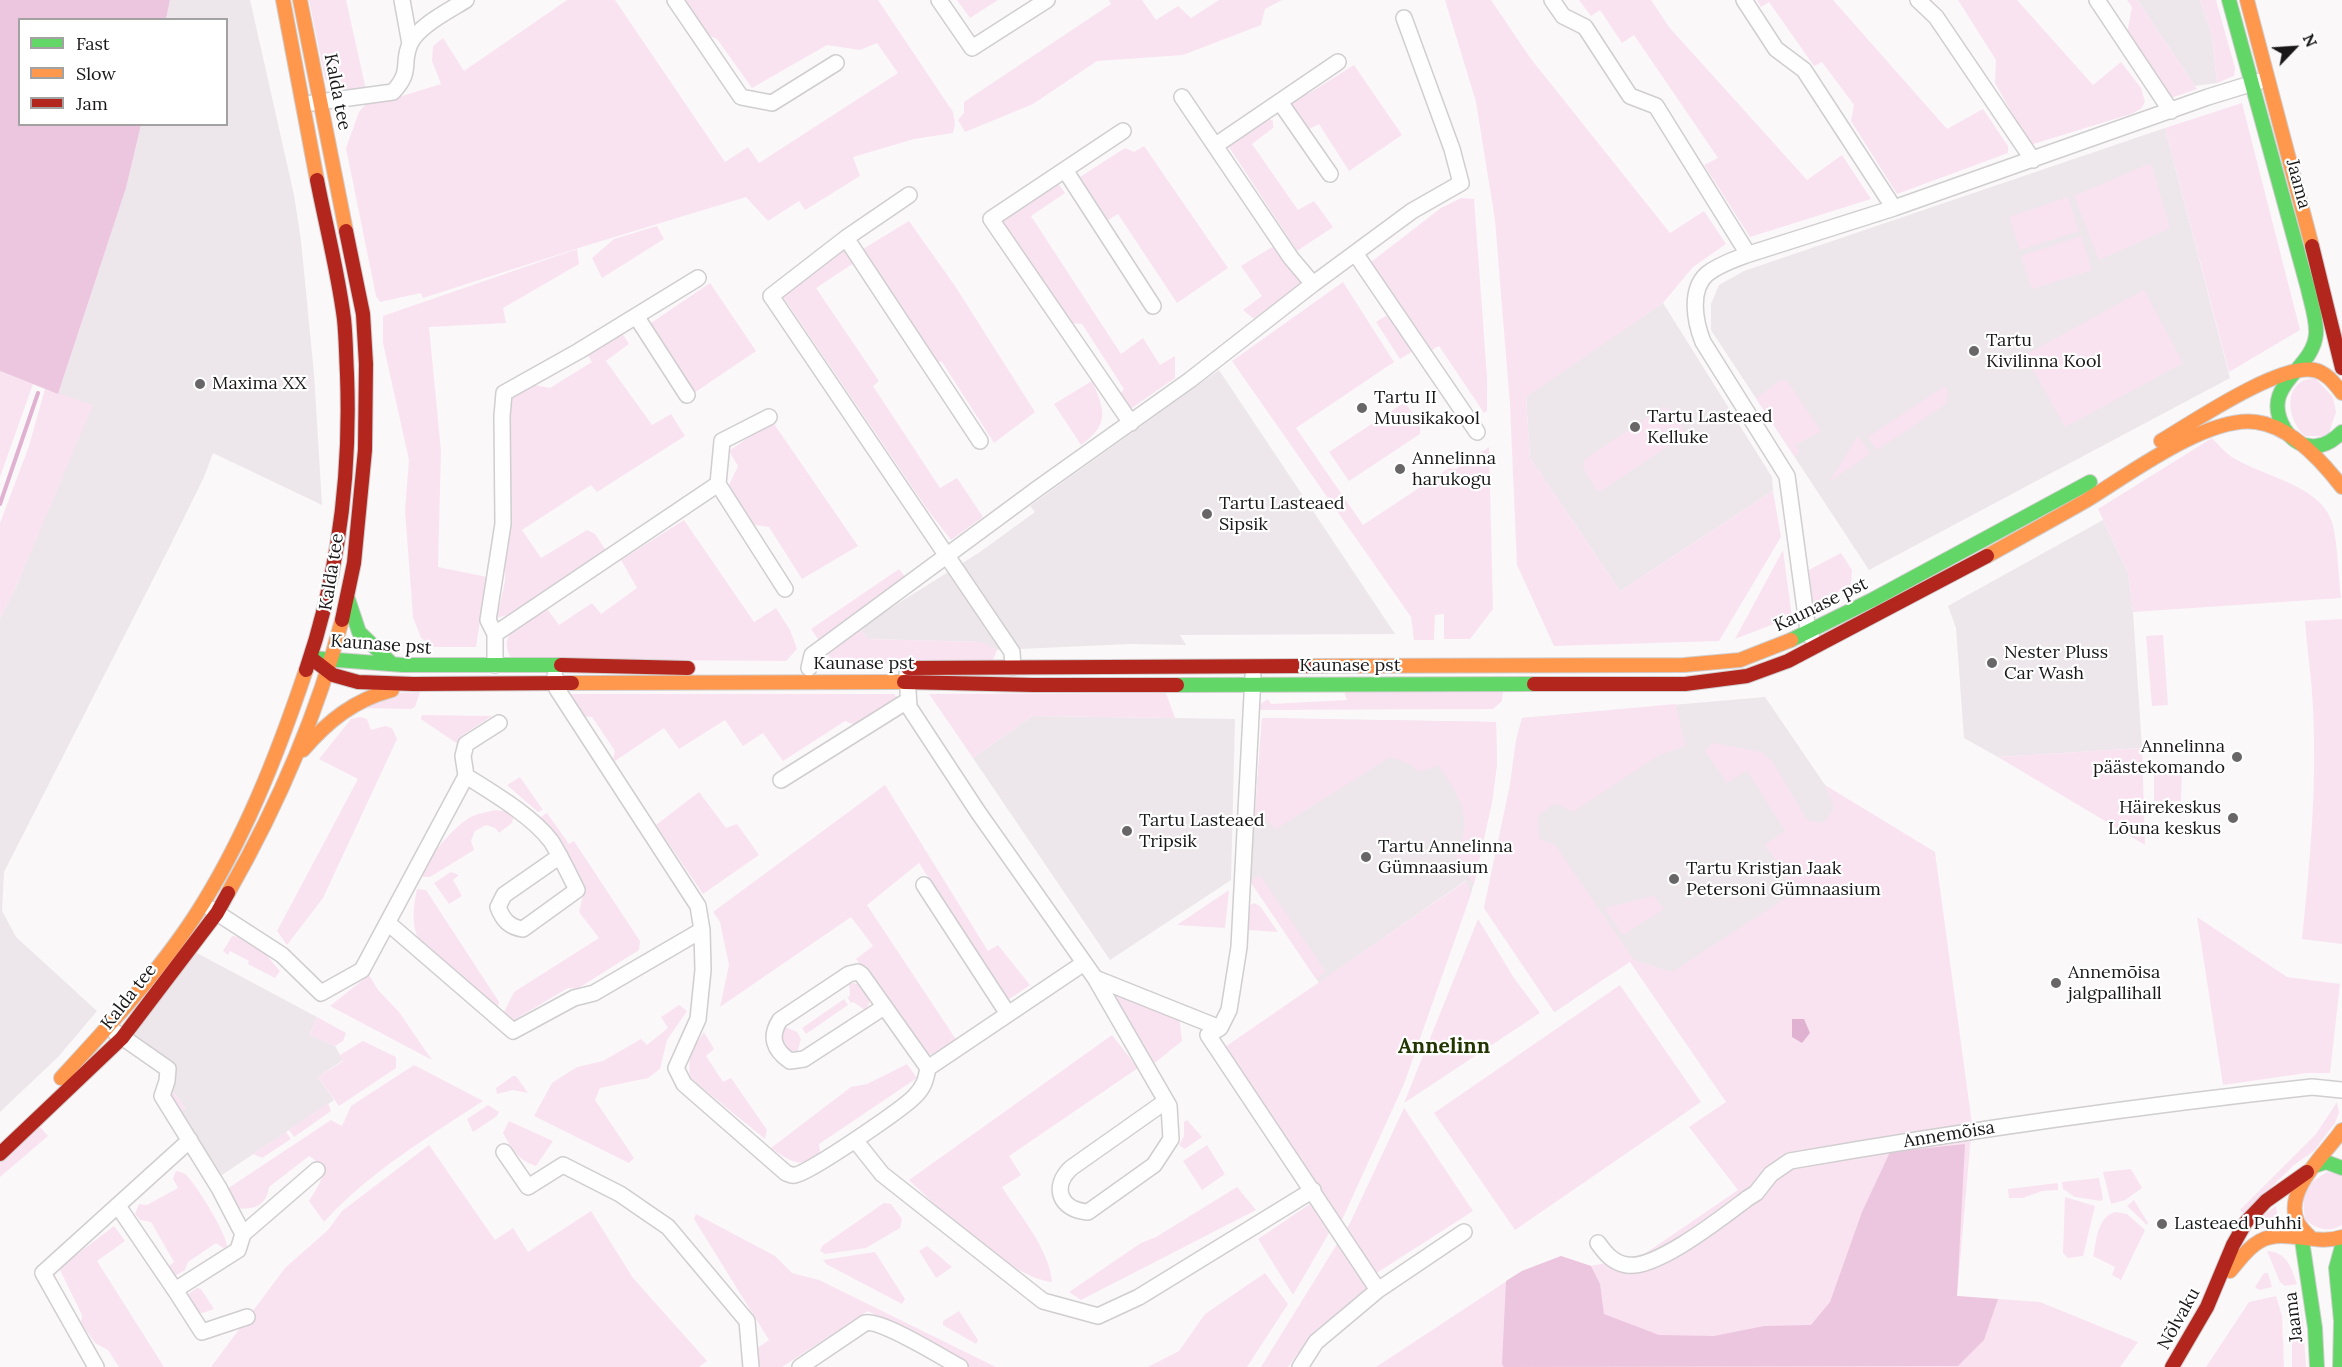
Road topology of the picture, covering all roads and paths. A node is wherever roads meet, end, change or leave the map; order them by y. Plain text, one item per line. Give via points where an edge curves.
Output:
1 (283, 0) edge
2 (300, 0) edge
3 (402, 0) edge
4 (466, 0) edge
5 (675, 0) edge
6 (939, 0) edge
7 (1047, 0) edge
8 (1552, 0) edge
9 (1744, 0) edge
10 (1918, 0) edge
11 (2097, 0) edge
12 (2229, 0) edge
13 (2247, 0) edge
14 (1404, 18) dead end
15 (410, 44) junction
16 (1338, 62) dead end
17 (836, 63) dead end
18 (2268, 79) junction
19 (2253, 83) junction
20 (1182, 98) dead end
21 (321, 100) junction
22 (1280, 102) junction
23 (302, 106) junction
24 (2171, 111) junction
25 (1123, 131) dead end
26 (1216, 145) junction
27 (2033, 160) junction
28 (1065, 170) junction
29 (1330, 174) dead end
30 (909, 195) dead end
31 (1894, 208) junction
32 (846, 238) junction
33 (1355, 253) junction
34 (1748, 254) junction
35 (698, 278) dead end
36 (1313, 284) junction
37 (1154, 306) dead end
38 (636, 316) junction
39 (2342, 368) edge
40 (2293, 372) junction
41 (2342, 393) edge
42 (687, 395) dead end
43 (769, 417) dead end
44 (1131, 423) junction
45 (1476, 432) dead end
46 (2342, 432) edge
47 (980, 441) dead end
48 (2294, 441) junction
49 (718, 484) junction
50 (2342, 487) edge
51 (947, 556) junction
52 (785, 589) dead end
53 (348, 600) junction
54 (1808, 632) junction
55 (495, 634) junction
56 (1817, 647) junction
57 (311, 658) junction
58 (391, 663) junction
59 (495, 665) junction
60 (556, 666) junction
61 (1013, 667) junction
62 (1254, 667) junction
63 (330, 668) junction
64 (809, 668) dead end
65 (707, 669) dead end
66 (904, 672) junction
67 (438, 683) junction
68 (508, 683) junction
69 (555, 683) junction
70 (413, 684) junction
71 (1253, 684) junction
72 (908, 701) junction
73 (499, 723) dead end
74 (293, 762) junction
75 (466, 776) junction
76 (781, 780) dead end
77 (560, 856) junction
78 (924, 885) dead end
79 (203, 904) junction
80 (217, 913) junction
81 (388, 923) junction
82 (702, 930) junction
83 (1084, 963) junction
84 (1095, 978) junction
85 (884, 1007) junction
86 (1008, 1014) junction
87 (109, 1026) junction
88 (1220, 1028) junction
89 (122, 1038) junction
90 (928, 1068) junction
91 (2342, 1090) edge
92 (1166, 1101) junction
93 (2342, 1130) edge
94 (0, 1137) edge
95 (190, 1140) junction
96 (855, 1140) junction
97 (504, 1152) dead end
98 (0, 1154) edge
99 (2342, 1168) edge
100 (2310, 1169) junction
101 (317, 1170) dead end
102 (1312, 1190) junction
103 (118, 1206) junction
104 (1464, 1232) dead end
105 (2301, 1233) junction
106 (243, 1234) junction
107 (2342, 1237) edge
108 (1598, 1243) dead end
109 (2342, 1246) edge
110 (2216, 1288) junction
111 (175, 1290) junction
112 (1378, 1290) junction
113 (247, 1317) dead end
114 (96, 1367) edge
115 (751, 1367) edge
116 (800, 1367) edge
117 (960, 1367) edge
118 (1300, 1367) edge
119 (2172, 1367) edge
120 (2317, 1367) edge
121 (2340, 1367) edge

1 - 23 street, Kalda tee
2 - 21 street, Kalda tee
3 - 15 street
4 - 15 street via 424,27
5 - 17 street via 741,97 772,103
6 - 7 street via 972,48
8 - 34 street via 1563,16 1585,27 1630,96 1656,106
9 - 31 street via 1776,48 1804,70
10 - 27 street via 1936,17
11 - 24 street
12 - 19 street, Jaama
13 - 18 street, Jaama
14 - 33 street via 1461,183 1412,211
15 - 21 street via 404,80 393,92
16 - 22 street
18 - 19 street
18 - 39 street, Jaama
19 - 24 street
19 - 40 street, Jaama via 2316,336
20 - 26 street
21 - 23 street
21 - 53 street, Kalda tee via 363,314 366,364 365,450
22 - 26 street
22 - 29 street
23 - 57 street, Kalda tee via 343,306 348,405 342,526 333,578
24 - 27 street
25 - 28 street
26 - 36 street via 1291,258
27 - 31 street
28 - 37 street
28 - 44 street via 992,219
30 - 32 street
31 - 34 street
32 - 47 street
32 - 51 street via 771,296
33 - 36 street
33 - 45 street
34 - 54 street via 1705,276 1697,293 1695,314 1703,342 1787,476
35 - 38 street
36 - 44 street
38 - 42 street
38 - 55 street via 504,393 503,524 488,620
40 - 41 street via 2313,370
40 - 48 street, Jaama via 2277,399 2280,420
40 - 54 street, Kaunase pst via 2211,410 2091,481
43 - 49 street via 722,441
44 - 51 street
46 - 48 street via 2319,448
48 - 50 street via 2331,471
48 - 56 street, Kaunase pst via 2268,423 2254,421 2218,429 2187,442
49 - 52 street
49 - 55 street
51 - 61 street via 1012,652
51 - 64 street via 812,655
53 - 58 street via 359,632
53 - 63 street, Kalda tee
54 - 56 street
54 - 62 street, Kaunase pst via 1757,655 1719,663
55 - 59 street
56 - 71 street, Kaunase pst via 1747,676 1685,684
57 - 63 street, Kaunase pst
57 - 79 street, Kalda tee via 250,819
58 - 59 street, Kaunase pst via 441,667
58 - 63 street, Kaunase pst
59 - 60 street, Kaunase pst
59 - 67 street via 481,675 458,674
59 - 68 street
60 - 65 street, Kaunase pst
60 - 69 street
61 - 62 street, Kaunase pst
61 - 66 street, Kaunase pst
62 - 71 street
63 - 70 street, Kaunase pst via 365,683
63 - 74 street, Kalda tee
66 - 69 street, Kaunase pst
66 - 71 street, Kaunase pst via 1033,684
66 - 72 street
67 - 68 street, Kaunase pst
67 - 70 street, Kaunase pst
68 - 69 street, Kaunase pst
69 - 82 street via 699,906
70 - 74 street via 367,697 336,714
71 - 88 street via 1239,947 1229,1010
72 - 76 street
72 - 83 street via 978,812
73 - 75 street via 466,744
74 - 80 street, Kalda tee via 263,830
75 - 77 street via 516,808 549,839
75 - 81 street
77 - 77 street via 577,891 524,929 513,927 502,918 498,907 504,895
78 - 86 street
79 - 80 street
79 - 87 street, Kalda tee
80 - 81 street via 282,955 321,993 362,970
80 - 89 street, Kalda tee
81 - 82 street via 513,1031 574,998 594,993
82 - 96 street via 698,1019 676,1068 684,1084 786,1173 796,1175 808,1170
83 - 84 street
83 - 86 street
84 - 88 street
84 - 92 street
85 - 85 street via 862,975 849,974 780,1020 773,1030 774,1043 780,1055 790,1061 804,1059
85 - 90 street
86 - 90 street
87 - 89 street
87 - 94 street, Kalda tee via 74,1066
88 - 102 street via 1208,1035
89 - 95 street via 168,1069 162,1096
89 - 98 street, Kalda tee
90 - 96 street via 925,1084 914,1098
91 - 108 street, Annemõisa via 2312,1087 2096,1113 1790,1161 1771,1174 1756,1193 1650,1263 1626,1265 1608,1257
92 - 92 street via 1171,1139 1154,1166 1088,1212 1077,1211 1065,1203 1060,1191 1063,1176
93 - 100 street
95 - 103 street
95 - 106 street
96 - 102 street via 882,1173 1043,1301 1098,1316 1139,1297
97 - 115 street via 528,1187 562,1165 620,1194 668,1227 747,1321
99 - 100 street via 2326,1162
100 - 105 street, Jaama via 2300,1184 2294,1206
100 - 110 street, Nõlvaku via 2246,1221
101 - 106 street
102 - 112 street
103 - 111 street
103 - 114 street via 43,1273
104 - 112 street
105 - 107 street, Nõlvaku via 2325,1243
105 - 110 street, Nõlvaku via 2260,1241
105 - 120 street, Jaama
106 - 111 street via 238,1250
109 - 121 street via 2334,1273 2340,1304
110 - 119 street, Nõlvaku
111 - 113 street via 202,1332
112 - 118 street via 1316,1342
116 - 117 street via 871,1322

